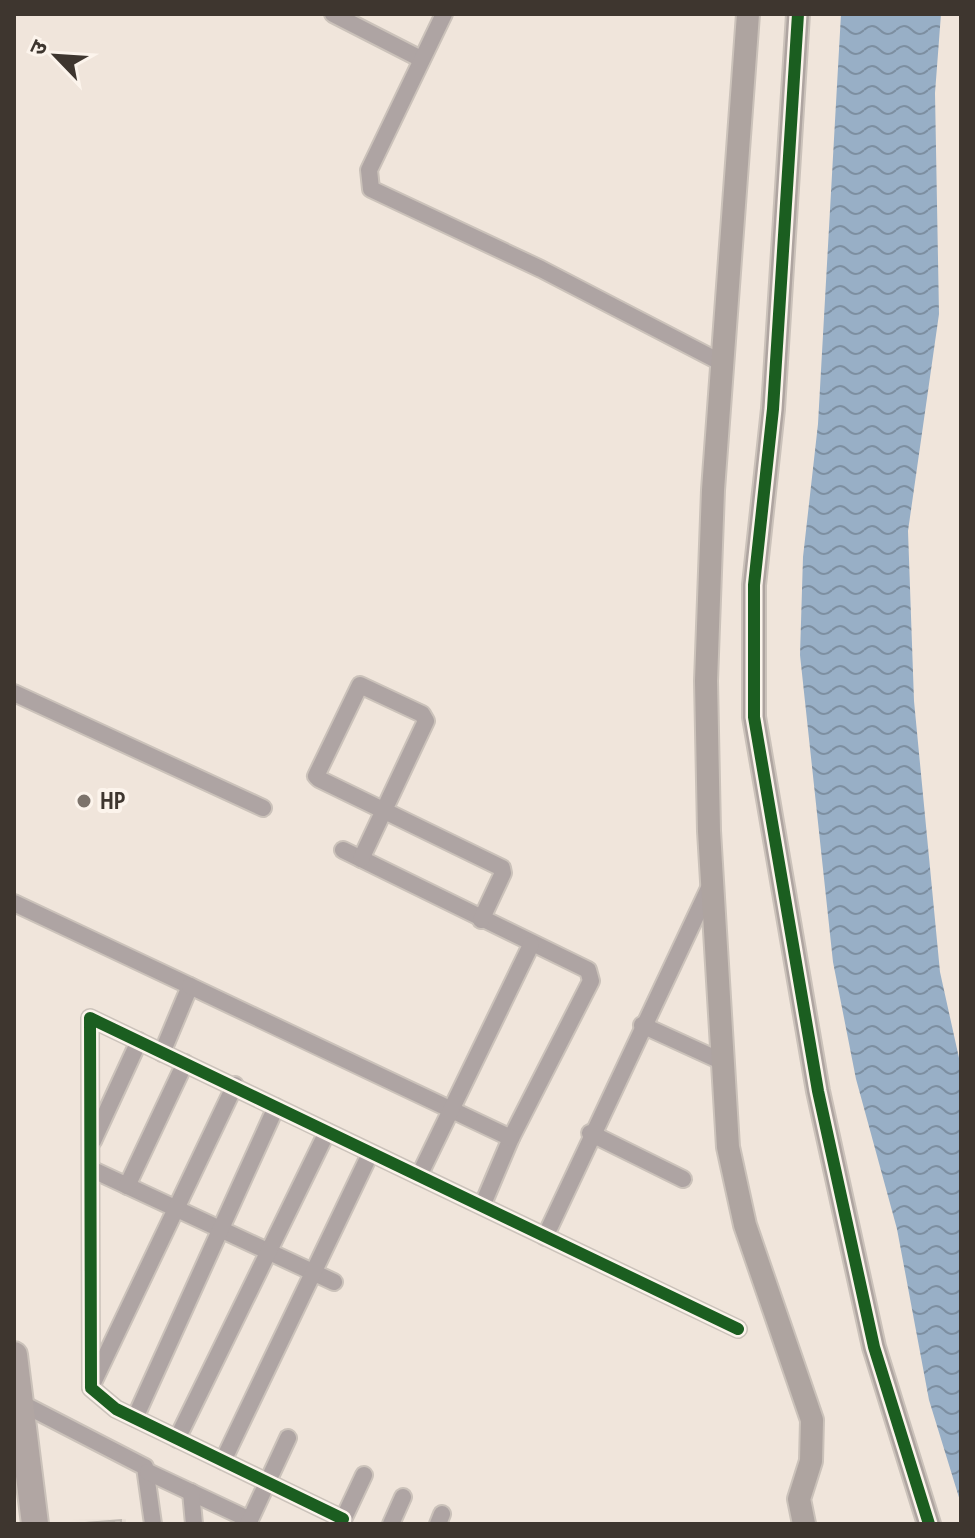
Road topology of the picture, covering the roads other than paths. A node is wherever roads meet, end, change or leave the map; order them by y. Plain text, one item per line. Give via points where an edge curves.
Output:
1 (333, 14) edge
2 (444, 14) edge
3 (748, 14) edge
4 (798, 14) edge
5 (421, 59) junction
6 (722, 363) junction
7 (14, 693) edge
8 (263, 808) dead end
9 (385, 809) junction
10 (343, 850) dead end
11 (361, 859) junction
12 (714, 876) junction
13 (14, 903) edge
14 (481, 920) junction
15 (531, 945) junction
16 (190, 986) junction
17 (642, 1025) junction
18 (139, 1041) junction
19 (162, 1053) junction
20 (723, 1062) junction
21 (185, 1063) junction
22 (235, 1085) junction
23 (276, 1107) junction
24 (451, 1112) junction
25 (327, 1132) junction
26 (590, 1133) junction
27 (511, 1138) junction
28 (90, 1146) junction
29 (370, 1154) junction
30 (91, 1169) junction
31 (419, 1176) junction
32 (683, 1179) dead end
33 (127, 1186) junction
34 (483, 1204) junction
35 (175, 1209) junction
36 (220, 1229) junction
37 (545, 1237) junction
38 (269, 1251) junction
39 (312, 1271) junction
40 (334, 1282) dead end
41 (738, 1329) dead end
42 (14, 1355) edge
43 (91, 1388) junction
44 (19, 1402) junction
45 (135, 1418) junction
46 (288, 1438) dead end
47 (177, 1439) junction
48 (223, 1461) junction
49 (148, 1472) junction
50 (364, 1475) dead end
51 (267, 1483) junction
52 (191, 1492) junction
53 (403, 1497) dead end
54 (249, 1522) edge
55 (342, 1522) edge
56 (35, 1524) edge
57 (153, 1524) edge
58 (194, 1524) edge
59 (391, 1524) edge
60 (804, 1524) edge
61 (929, 1524) edge

1 - 5 street
2 - 5 street
3 - 6 street
4 - 61 street via 773,409 754,585 754,717 818,1091 874,1347
5 - 6 street via 369,170 371,189
6 - 12 street via 706,681
7 - 8 street
9 - 9 street via 426,721 422,714 357,685 316,776
9 - 11 street
9 - 14 street via 502,868
10 - 11 street
11 - 14 street
12 - 17 street
12 - 20 street
13 - 16 street
14 - 15 street
15 - 24 street
15 - 27 street via 588,970 591,981
16 - 19 street
16 - 24 street
17 - 20 street
17 - 26 street
18 - 19 street
18 - 28 street
18 - 28 street via 88,1020
19 - 21 street
20 - 60 street via 728,1147 737,1192 812,1420 811,1461 799,1499
21 - 22 street
21 - 33 street
22 - 23 street
22 - 35 street
23 - 25 street
23 - 36 street
24 - 27 street
24 - 31 street
25 - 29 street
25 - 38 street
26 - 32 street
26 - 37 street
27 - 34 street
28 - 30 street
29 - 31 street
29 - 39 street
30 - 33 street
30 - 43 street
31 - 34 street
33 - 35 street
34 - 37 street
35 - 36 street
35 - 43 street
36 - 38 street
36 - 45 street
37 - 41 street
38 - 39 street
38 - 47 street
39 - 40 street
39 - 48 street
42 - 44 main road
43 - 45 street
44 - 49 street via 137,1461
44 - 56 main road
45 - 47 street
46 - 51 street
47 - 48 street
48 - 51 street
49 - 52 street
49 - 57 street
50 - 55 street
51 - 54 street
51 - 55 street
52 - 54 street
52 - 58 street
53 - 59 street

